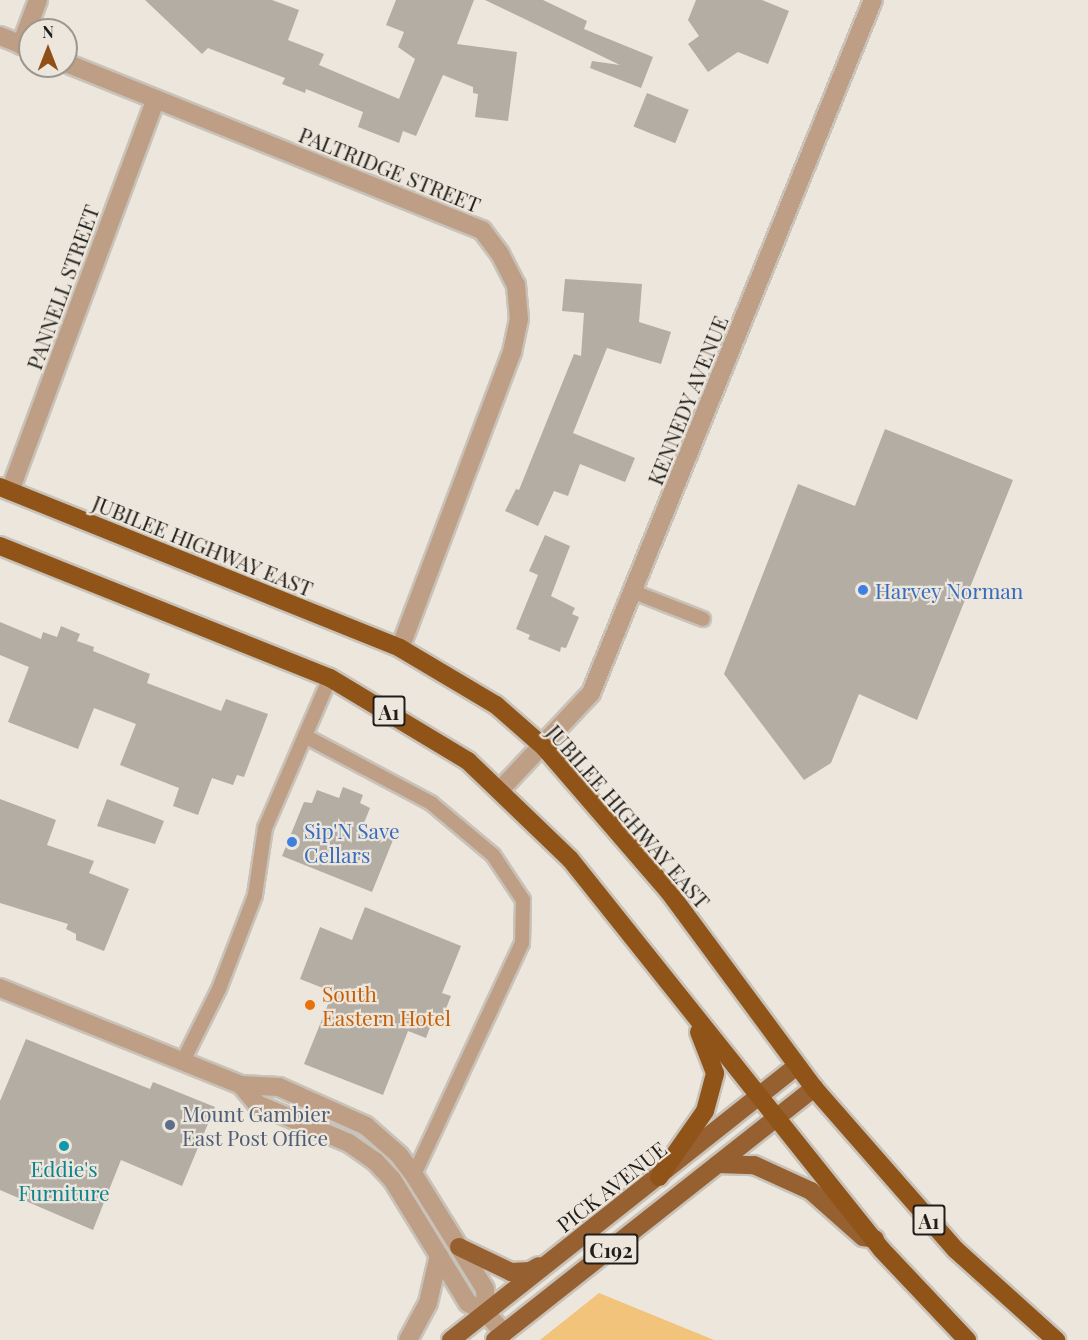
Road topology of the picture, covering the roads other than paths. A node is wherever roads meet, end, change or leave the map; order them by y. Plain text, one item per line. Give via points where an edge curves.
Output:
1 (38, 0) edge
2 (873, 0) edge
3 (33, 18) edge
4 (0, 36) edge
5 (18, 43) edge
6 (78, 68) edge
7 (156, 99) junction
8 (5, 489) edge
9 (0, 546) edge
10 (634, 592) junction
11 (703, 619) dead end
12 (400, 648) junction
13 (330, 678) junction
14 (305, 736) junction
15 (544, 747) junction
16 (500, 790) junction
17 (0, 988) edge
18 (687, 1006) junction
19 (183, 1061) junction
20 (797, 1066) junction
21 (241, 1085) junction
22 (814, 1088) junction
23 (759, 1097) junction
24 (777, 1118) junction
25 (718, 1164) junction
26 (414, 1175) junction
27 (659, 1177) junction
28 (875, 1239) junction
29 (459, 1247) junction
30 (439, 1255) junction
31 (556, 1256) junction
32 (486, 1313) junction
33 (500, 1336) edge
34 (408, 1340) edge
35 (451, 1340) edge
36 (967, 1340) edge
37 (1056, 1340) edge

1 - 3 street
2 - 10 street, KENNEDY AVENUE
4 - 5 street
6 - 7 street, PALTRIDGE STREET
7 - 8 street, PANNELL STREET
7 - 12 street, PALTRIDGE STREET via 482,230 516,285 519,319 512,352
8 - 12 highway, JUBILEE HIGHWAY EAST / A1
9 - 13 highway, A1
10 - 11 lane
10 - 15 street, KENNEDY AVENUE via 591,693
12 - 15 highway, JUBILEE HIGHWAY EAST / A1 via 496,705
13 - 14 lane
13 - 16 highway, A1 via 435,738
14 - 19 lane via 265,828 255,895 219,989
14 - 26 lane via 431,803 493,855 523,900 522,943
15 - 16 street, KENNEDY AVENUE
15 - 20 highway, JUBILEE HIGHWAY EAST / A1 via 669,892
16 - 18 highway, A1 via 570,859
17 - 19 street
18 - 23 highway, A1
18 - 27 highway via 715,1073 705,1111
19 - 21 street
20 - 22 highway, JUBILEE HIGHWAY EAST / A1
20 - 23 main road, PICK AVENUE / C192
21 - 26 street via 279,1087 351,1118 380,1136
21 - 30 street via 257,1104 349,1143 375,1161 392,1179
22 - 24 main road, C192
22 - 37 highway, JUBILEE HIGHWAY EAST / A1 via 956,1250
23 - 24 highway, A1
23 - 27 main road, PICK AVENUE / C192
24 - 25 main road, C192
24 - 28 highway, A1
25 - 28 main road via 754,1165 811,1191 863,1237
25 - 33 main road, C192
26 - 29 street
27 - 31 main road, PICK AVENUE / C192
28 - 36 highway, A1
29 - 31 main road via 511,1272 530,1271
29 - 32 street via 485,1289
30 - 32 street via 468,1304
30 - 34 street via 428,1303
31 - 32 main road, PICK AVENUE / C192
32 - 33 street
32 - 35 main road, PICK AVENUE / C192

